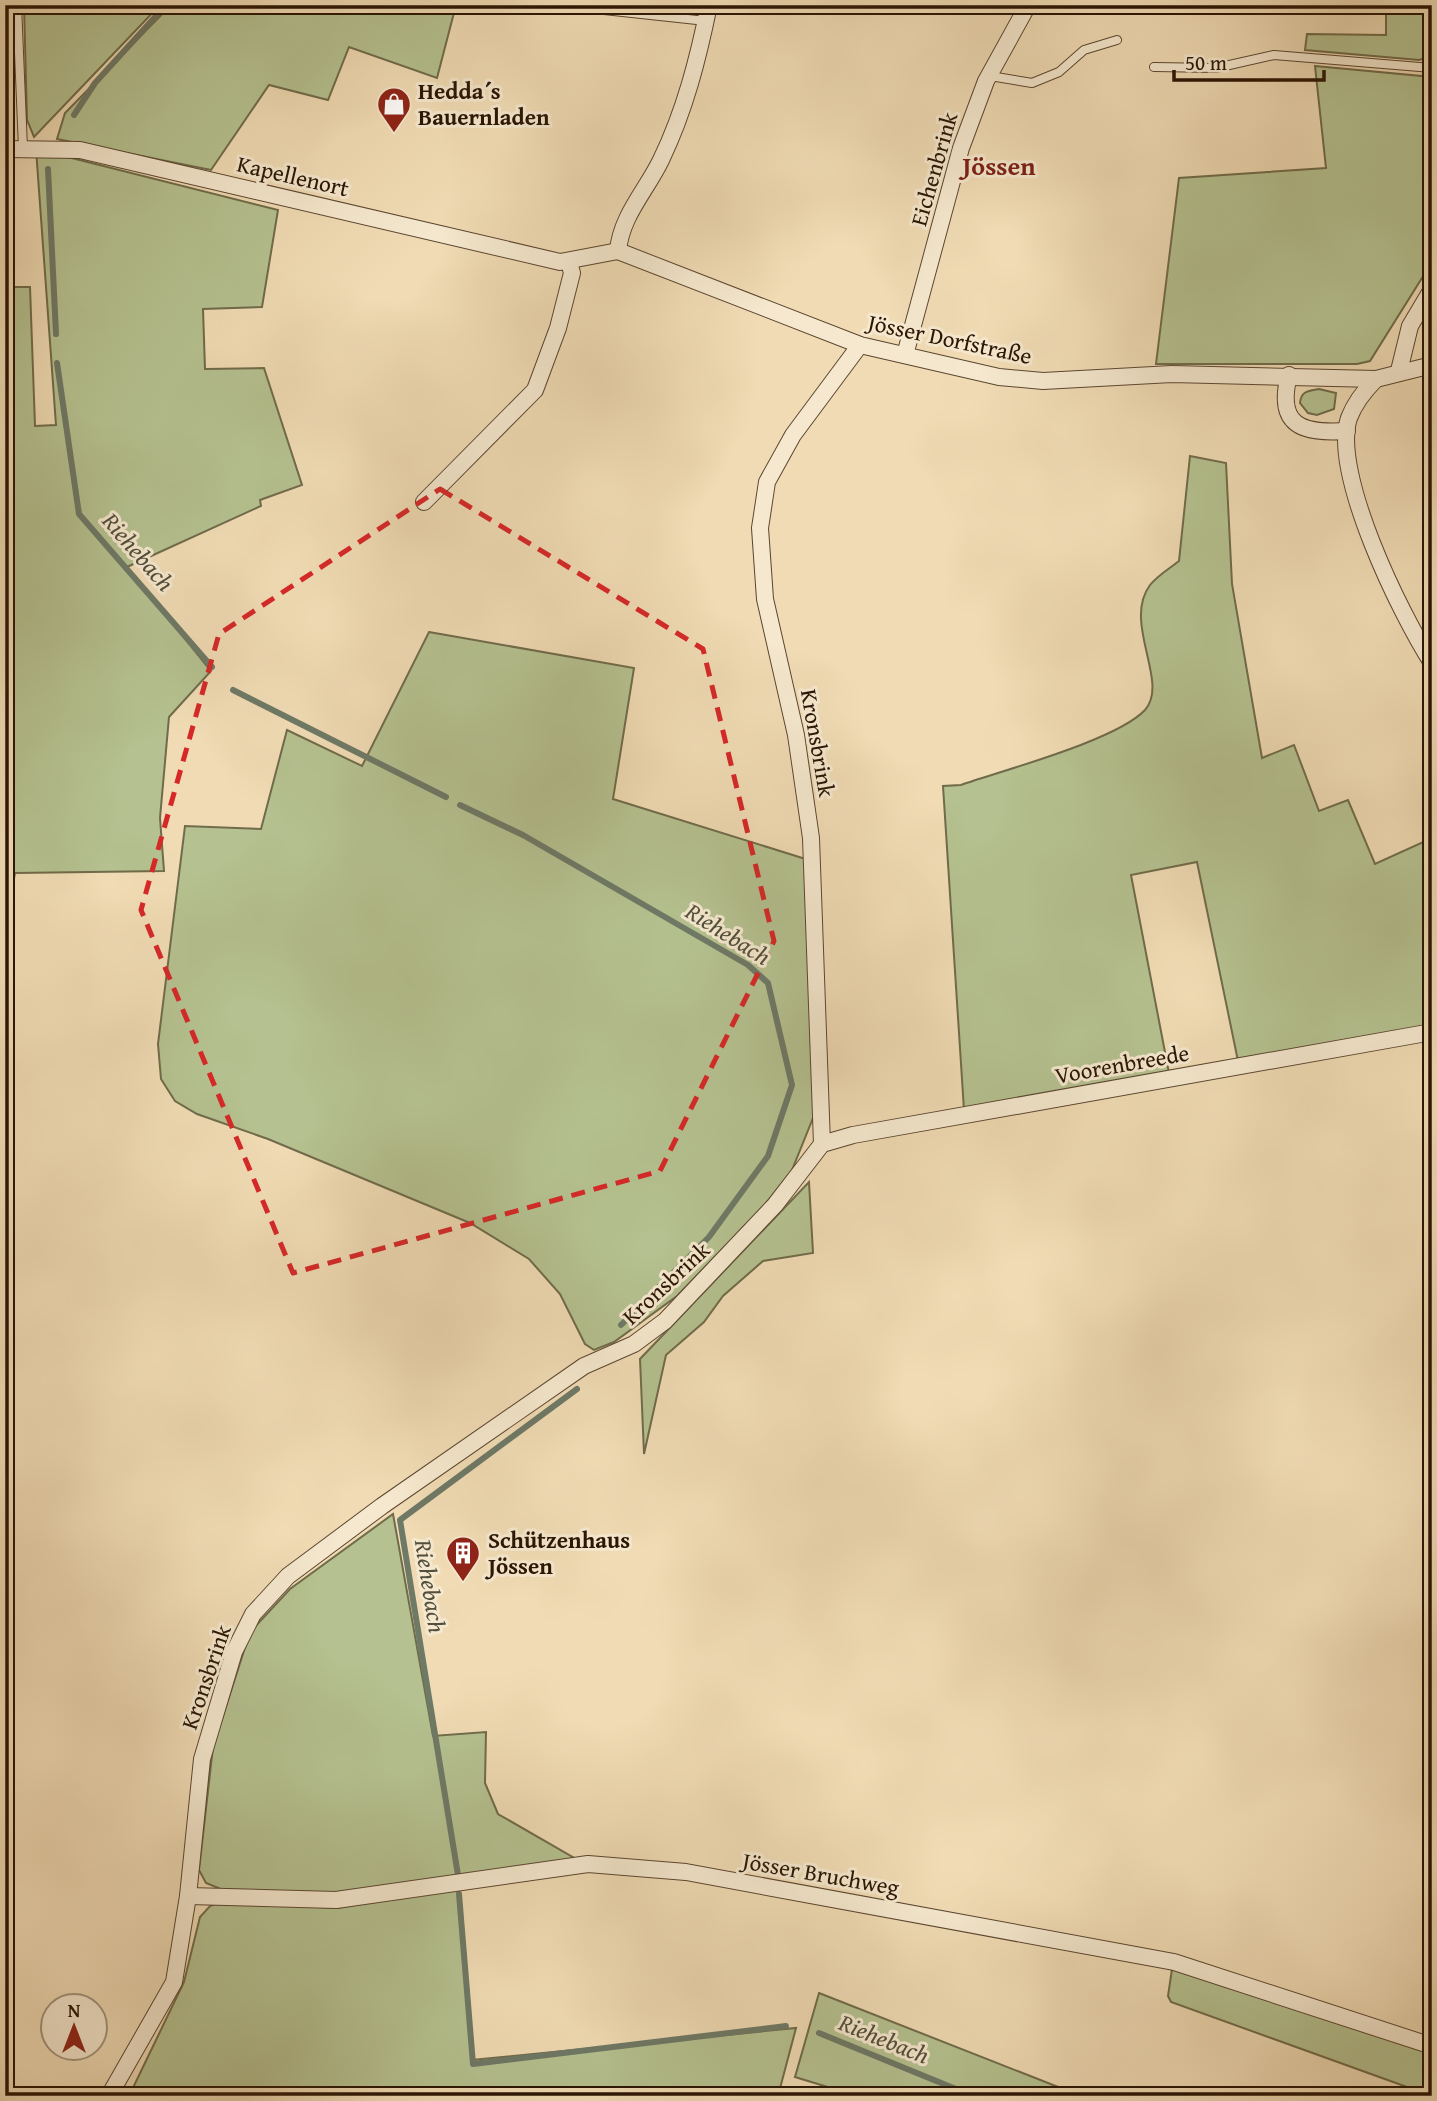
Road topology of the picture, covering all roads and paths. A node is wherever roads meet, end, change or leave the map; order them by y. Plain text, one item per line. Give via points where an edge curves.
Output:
1 (18, 5) edge
2 (1028, 5) edge
3 (567, 6) edge
4 (708, 13) edge
5 (1117, 40) dead end
6 (1154, 67) dead end
7 (1432, 68) edge
8 (989, 76) junction
9 (23, 148) junction
10 (5, 149) edge
11 (618, 251) junction
12 (569, 262) junction
13 (1432, 289) edge
14 (860, 345) junction
15 (905, 355) junction
16 (1432, 365) edge
17 (1399, 371) junction
18 (1289, 375) junction
19 (1376, 379) junction
20 (1347, 431) junction
21 (424, 502) dead end
22 (1432, 663) edge
23 (1432, 1032) edge
24 (822, 1144) junction
25 (188, 1896) junction
26 (1432, 2046) edge
27 (109, 2096) edge

1 - 9 lane
2 - 8 street, Eichenbrink
3 - 4 lane
4 - 11 street via 693,80 661,160 620,231
5 - 8 lane via 1084,50 1059,72 1032,83
6 - 7 lane via 1216,68 1274,55
8 - 15 street, Eichenbrink via 961,148
9 - 10 street, Kapellenort
9 - 12 street, Kapellenort via 80,150
11 - 12 street, Kapellenort
11 - 14 street, Jösser Dorfstraße
12 - 21 street via 572,273 558,328 535,390
13 - 17 street via 1410,326
14 - 15 street, Jösser Dorfstraße
14 - 24 street, Kronsbrink via 793,435 767,482 761,528 765,599 796,735 811,838
15 - 18 street, Jösser Dorfstraße via 999,377 1043,381 1172,374
16 - 17 street, Jösser Dorfstraße
17 - 19 street, Jösser Dorfstraße
18 - 19 street, Jösser Dorfstraße
18 - 20 street via 1285,408 1295,424 1311,432
19 - 20 street via 1360,395
20 - 22 street via 1349,468 1370,538
23 - 24 street, Voorenbreede
24 - 25 street, Kronsbrink via 775,1205 665,1321 634,1344 584,1366 382,1506 288,1576 253,1614 234,1652 202,1759
25 - 26 street, Jösser Bruchweg via 336,1900 574,1866 663,1870 1174,1962
25 - 27 street, Kronsbrink via 174,1982

